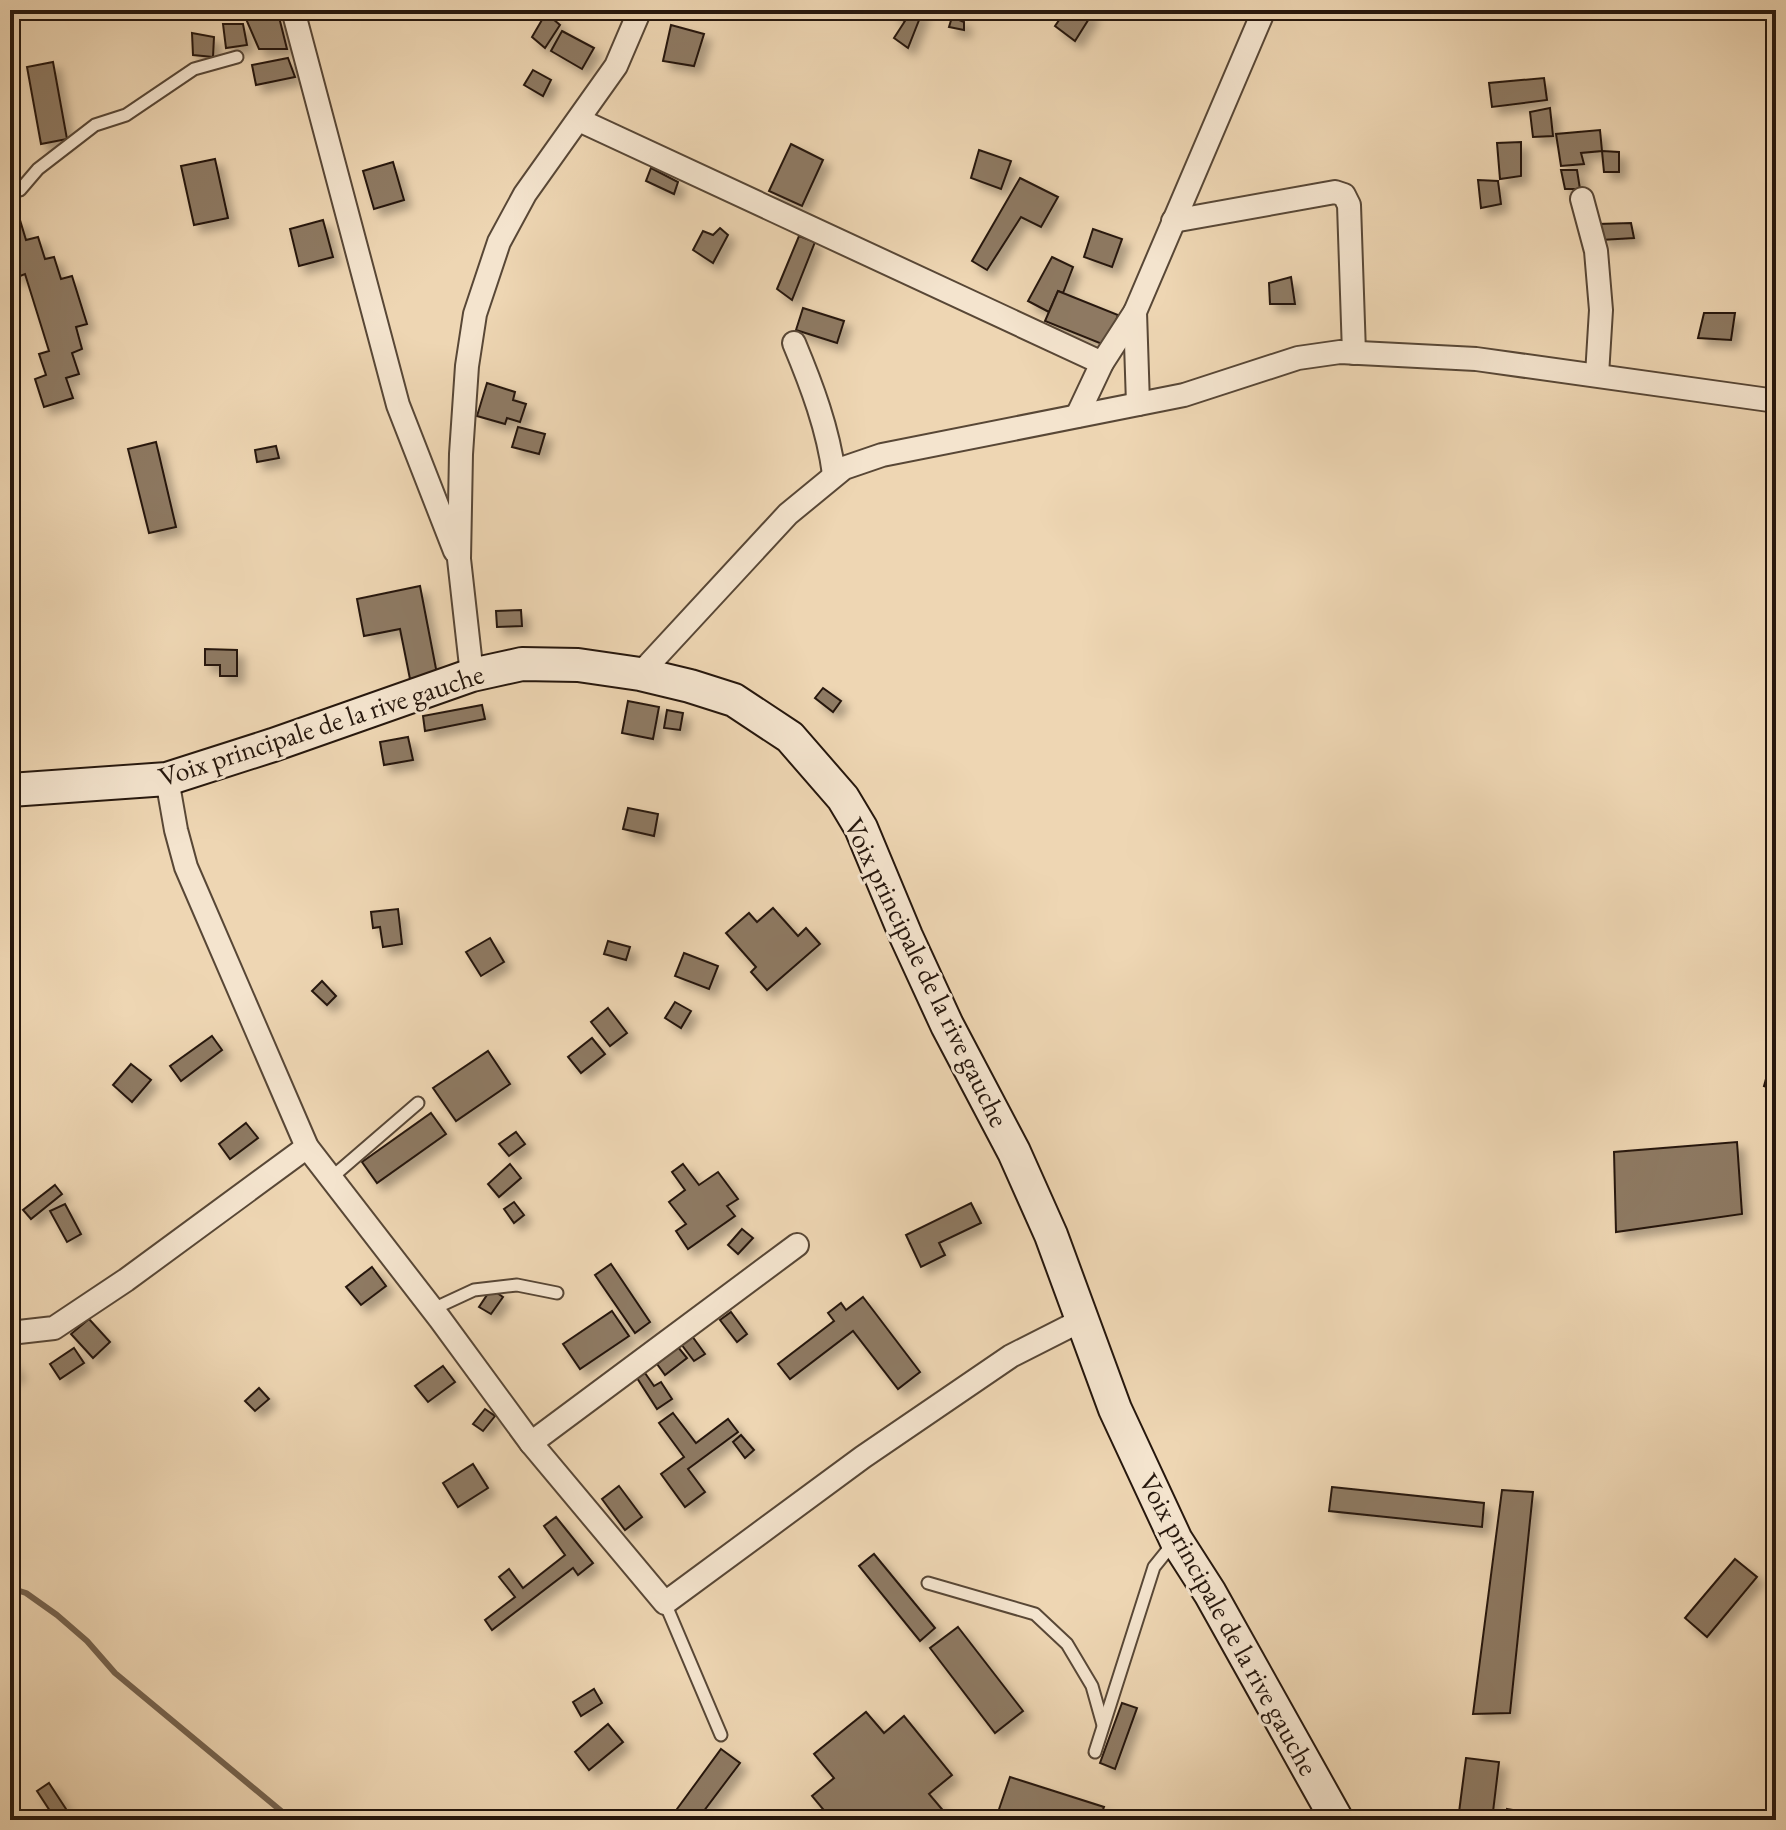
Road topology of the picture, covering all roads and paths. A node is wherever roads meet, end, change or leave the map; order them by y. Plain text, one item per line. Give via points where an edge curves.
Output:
1 (293, 10) edge
2 (640, 10) edge
3 (1264, 10) edge
4 (237, 57) dead end
5 (579, 120) junction
6 (10, 191) edge
7 (1582, 199) dead end
8 (1173, 221) junction
9 (1135, 312) junction
10 (794, 343) dead end
11 (1354, 353) junction
12 (1102, 363) junction
13 (1597, 375) junction
14 (1776, 401) edge
15 (1138, 404) junction
16 (1077, 416) junction
17 (834, 474) junction
18 (459, 559) junction
19 (640, 674) junction
20 (472, 675) junction
21 (167, 779) junction
22 (10, 790) edge
23 (418, 1103) dead end
24 (307, 1147) junction
25 (331, 1178) junction
26 (797, 1245) dead end
27 (557, 1293) dead end
28 (433, 1309) junction
29 (1082, 1320) junction
30 (10, 1333) edge
31 (531, 1443) junction
32 (1176, 1540) junction
33 (928, 1583) dead end
34 (665, 1603) junction
35 (1103, 1725) junction
36 (721, 1735) dead end
37 (1095, 1752) dead end
38 (1337, 1820) edge

1 - 18 street via 398,405
2 - 5 street via 616,66
3 - 8 street
4 - 6 lane via 194,69 126,115 95,125 38,169 20,190
5 - 12 street
5 - 18 street via 518,206 499,242 475,314 464,410
7 - 13 street via 1596,251 1601,310
8 - 9 street
8 - 11 street via 1335,192 1344,195 1349,205
9 - 12 street
9 - 15 street
10 - 17 street via 817,400
11 - 13 street via 1476,359
11 - 15 street via 1298,358 1184,395
12 - 16 street
13 - 14 street
15 - 16 street
16 - 17 street via 882,455
17 - 19 street via 788,514
18 - 20 street
19 - 20 street, Voix principale de la rive gauche via 522,664
19 - 29 street, Voix principale de la rive gauche via 744,706 790,737 843,798 947,1025 1014,1152
20 - 21 street, Voix principale de la rive gauche
21 - 22 street, Voix principale de la rive gauche
21 - 24 street via 186,867
23 - 25 lane
24 - 25 street
24 - 30 street via 54,1328
25 - 28 street
26 - 31 street
27 - 28 lane via 517,1285 474,1290
28 - 31 street
29 - 32 street, Voix principale de la rive gauche via 1115,1409
29 - 34 street via 1011,1356 937,1406
31 - 34 street
32 - 35 lane via 1154,1567
32 - 38 street, Voix principale de la rive gauche
33 - 35 lane via 1035,1614 1067,1644 1092,1686
34 - 36 lane
35 - 37 lane

